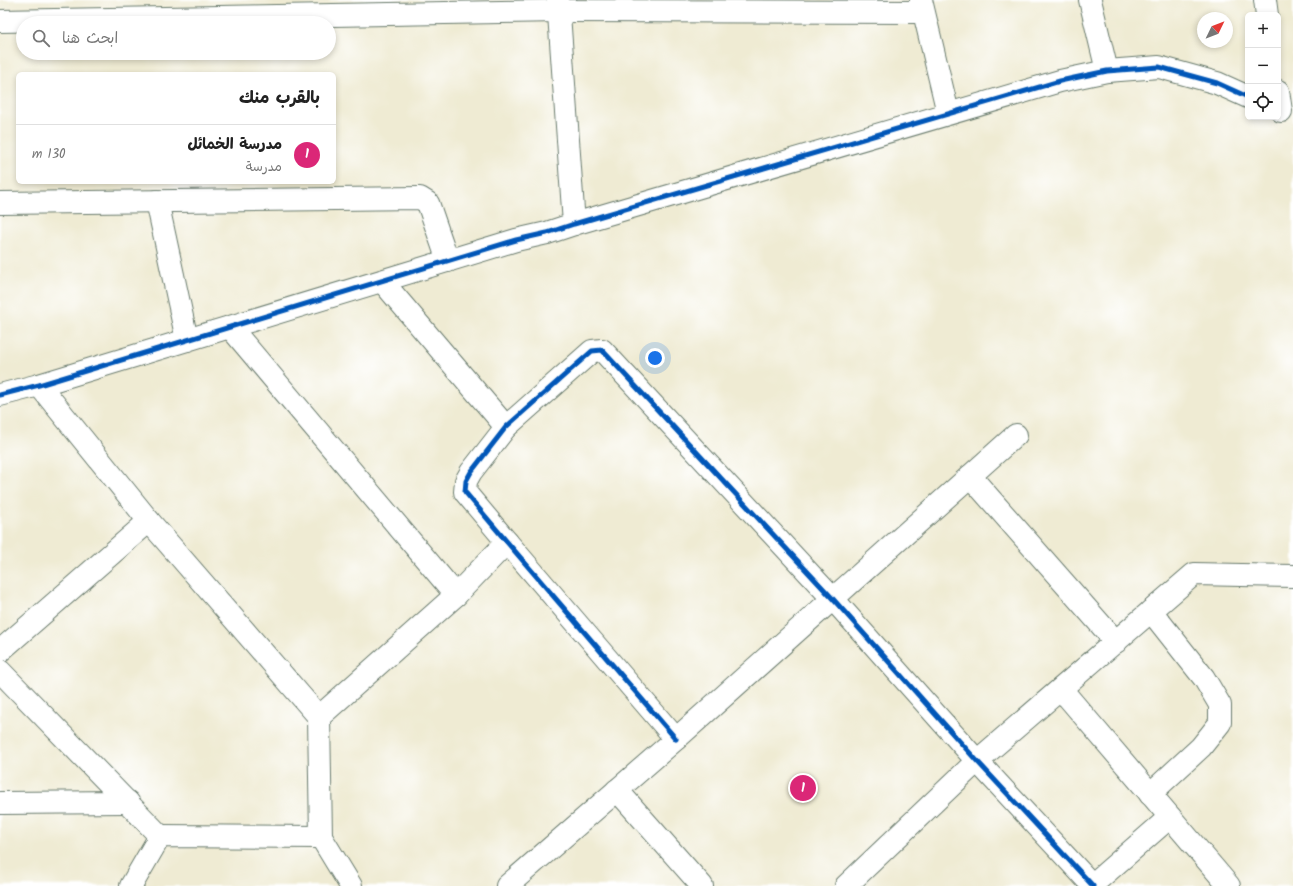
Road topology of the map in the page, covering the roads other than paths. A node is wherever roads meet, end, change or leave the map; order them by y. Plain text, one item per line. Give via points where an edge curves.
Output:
1 (1090, 0) edge
2 (1265, 0) edge
3 (558, 6) edge
4 (922, 6) edge
5 (1267, 12) edge
6 (186, 16) edge
7 (0, 21) edge
8 (16, 21) edge
9 (1107, 71) junction
10 (1245, 96) edge
11 (948, 113) junction
12 (157, 201) junction
13 (0, 203) edge
14 (574, 224) junction
15 (448, 261) junction
16 (382, 281) junction
17 (230, 327) junction
18 (187, 340) junction
19 (39, 385) junction
20 (0, 395) edge
21 (506, 427) junction
22 (1016, 435) dead end
23 (970, 476) junction
24 (149, 521) junction
25 (507, 542) junction
26 (1293, 576) edge
27 (456, 594) junction
28 (833, 599) junction
29 (1151, 611) junction
30 (1116, 642) junction
31 (0, 651) edge
32 (0, 671) edge
33 (1061, 689) junction
34 (319, 717) junction
35 (676, 739) junction
36 (977, 761) junction
37 (617, 790) junction
38 (1150, 794) junction
39 (128, 802) junction
40 (0, 803) edge
41 (1170, 816) junction
42 (160, 836) junction
43 (321, 837) junction
44 (131, 886) edge
45 (351, 886) edge
46 (507, 886) edge
47 (702, 886) edge
48 (846, 886) edge
49 (1093, 886) edge
50 (1229, 886) edge

1 - 9 street
2 - 5 street
3 - 4 street
3 - 6 street
3 - 14 street
4 - 11 street
7 - 8 street
9 - 10 street via 1159,67 1217,83
9 - 11 street via 1060,81
11 - 14 street
12 - 13 street
12 - 15 street via 420,198 428,203
12 - 18 street
14 - 15 street
15 - 16 street
16 - 17 street
16 - 21 street
17 - 18 street
17 - 27 street
18 - 19 street
19 - 20 street
19 - 24 street
21 - 25 street via 471,472 466,481 465,492
21 - 28 street via 592,350 602,350
22 - 23 street
23 - 28 street
23 - 30 street
24 - 31 street
24 - 34 street
25 - 27 street
25 - 35 street
26 - 29 street via 1194,574
27 - 34 street
28 - 35 street
28 - 36 street
29 - 30 street
29 - 38 street via 1204,678 1220,704 1220,723 1201,747
30 - 33 street
32 - 39 street
33 - 36 street
33 - 38 street
34 - 43 street
35 - 37 street
36 - 48 street
36 - 49 street
37 - 46 street
37 - 47 street
38 - 41 street
39 - 40 street
39 - 42 street
41 - 49 street
41 - 50 street
42 - 43 street
42 - 44 street
43 - 45 street

